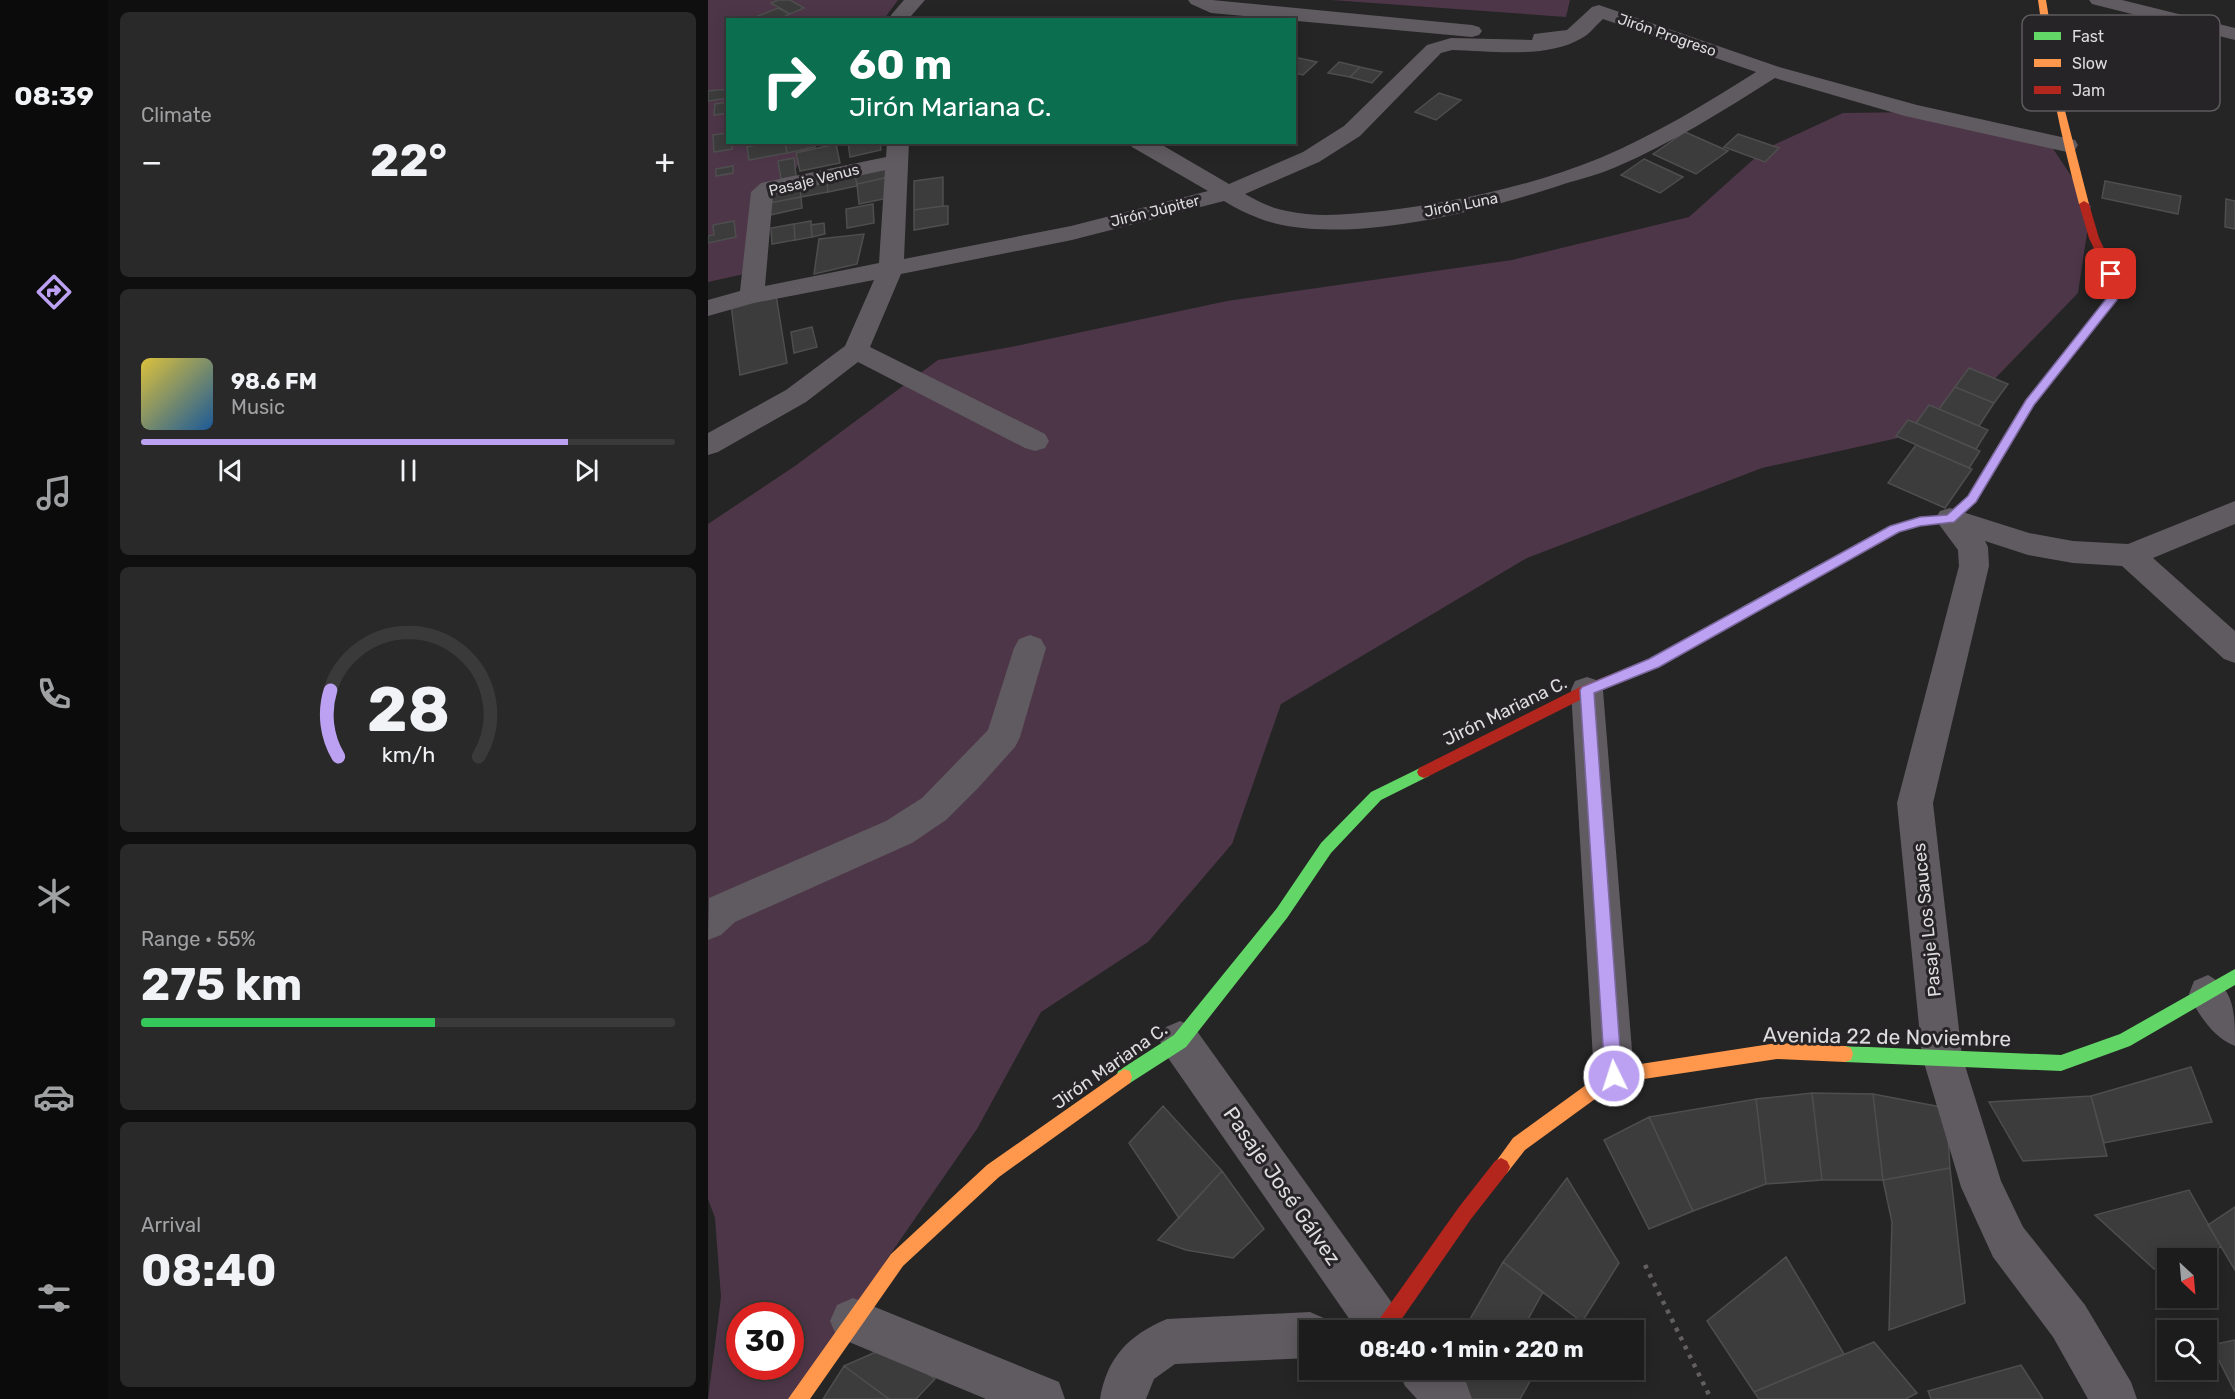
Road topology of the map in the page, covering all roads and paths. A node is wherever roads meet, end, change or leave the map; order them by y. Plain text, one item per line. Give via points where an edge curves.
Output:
1 (915, 0) edge
2 (1198, 0) edge
3 (2042, 0) edge
4 (2098, 0) edge
5 (1601, 5) edge
6 (2044, 15) edge
7 (2158, 15) edge
8 (903, 18) edge
9 (2220, 30) edge
10 (2235, 34) edge
11 (1561, 40) junction
12 (1772, 71) junction
13 (2060, 111) edge
14 (1143, 144) edge
15 (2067, 145) junction
16 (898, 152) edge
17 (1228, 194) junction
18 (891, 268) junction
19 (752, 296) junction
20 (708, 308) edge
21 (856, 350) junction
22 (1035, 441) dead end
23 (708, 445) edge
24 (2235, 512) edge
25 (1950, 519) junction
26 (2130, 555) junction
27 (1030, 648) dead end
28 (2235, 650) edge
29 (1587, 690) junction
30 (708, 923) edge
31 (2221, 986) edge
32 (2235, 1027) edge
33 (1180, 1041) junction
34 (1942, 1056) junction
35 (1614, 1076) junction
36 (1645, 1265) dead end
37 (1376, 1320) edge
38 (1390, 1320) edge
39 (853, 1321) junction
40 (1299, 1336) edge
41 (1431, 1380) edge
42 (798, 1399) edge
43 (1042, 1399) edge
44 (1123, 1399) edge
45 (1449, 1399) edge
46 (1711, 1399) edge
47 (2114, 1399) edge

1 - 8 street
2 - 11 street via 1211,7
3 - 6 street
4 - 7 street
5 - 11 street, Jirón Progreso via 1580,31
5 - 12 street, Jirón Progreso
9 - 10 street
11 - 17 street, Jirón Júpiter via 1532,46 1451,44 1434,49 1352,131 1311,157
12 - 15 street, Jirón Progreso via 1913,111
12 - 17 street, Jirón Luna via 1694,120 1607,163 1509,195 1424,213 1345,222 1288,219 1256,210
13 - 15 street
14 - 17 street, Jirón Luna
15 - 25 street via 2094,238 2111,274 2112,300 2030,403 1972,499
16 - 18 street
16 - 19 street, Pasaje Venus via 762,192
17 - 18 street, Jirón Júpiter via 1072,233
18 - 19 street, Jirón Júpiter
18 - 21 street
19 - 20 street, Jirón Júpiter
21 - 22 street
21 - 23 street via 796,396
24 - 26 street
25 - 26 street via 2028,544 2073,552
25 - 29 street, Jirón Mariana C. via 1920,521 1894,529 1654,663
25 - 34 street, Pasaje Los Sauces via 1973,548 1974,566 1915,803
26 - 28 street
27 - 30 street via 1003,737 934,808 899,832 722,910
29 - 33 street, Jirón Mariana C. via 1376,796 1326,848 1282,913
29 - 35 street
31 - 32 street
31 - 34 street, Avenida 22 de Noviembre via 2124,1040 2061,1063
33 - 37 street, Pasaje José Gálvez
33 - 39 street, Jirón Mariana C. via 1101,1092 993,1171 897,1260
34 - 35 street, Avenida 22 de Noviembre via 1777,1052
34 - 47 street, Pasaje Los Sauces via 1982,1187 2008,1242 2069,1321
35 - 38 street, Avenida 22 de Noviembre via 1519,1144
36 - 46 path
39 - 42 street, Jirón Mariana C.
39 - 43 street
40 - 44 street via 1167,1342 1138,1363
41 - 45 street

